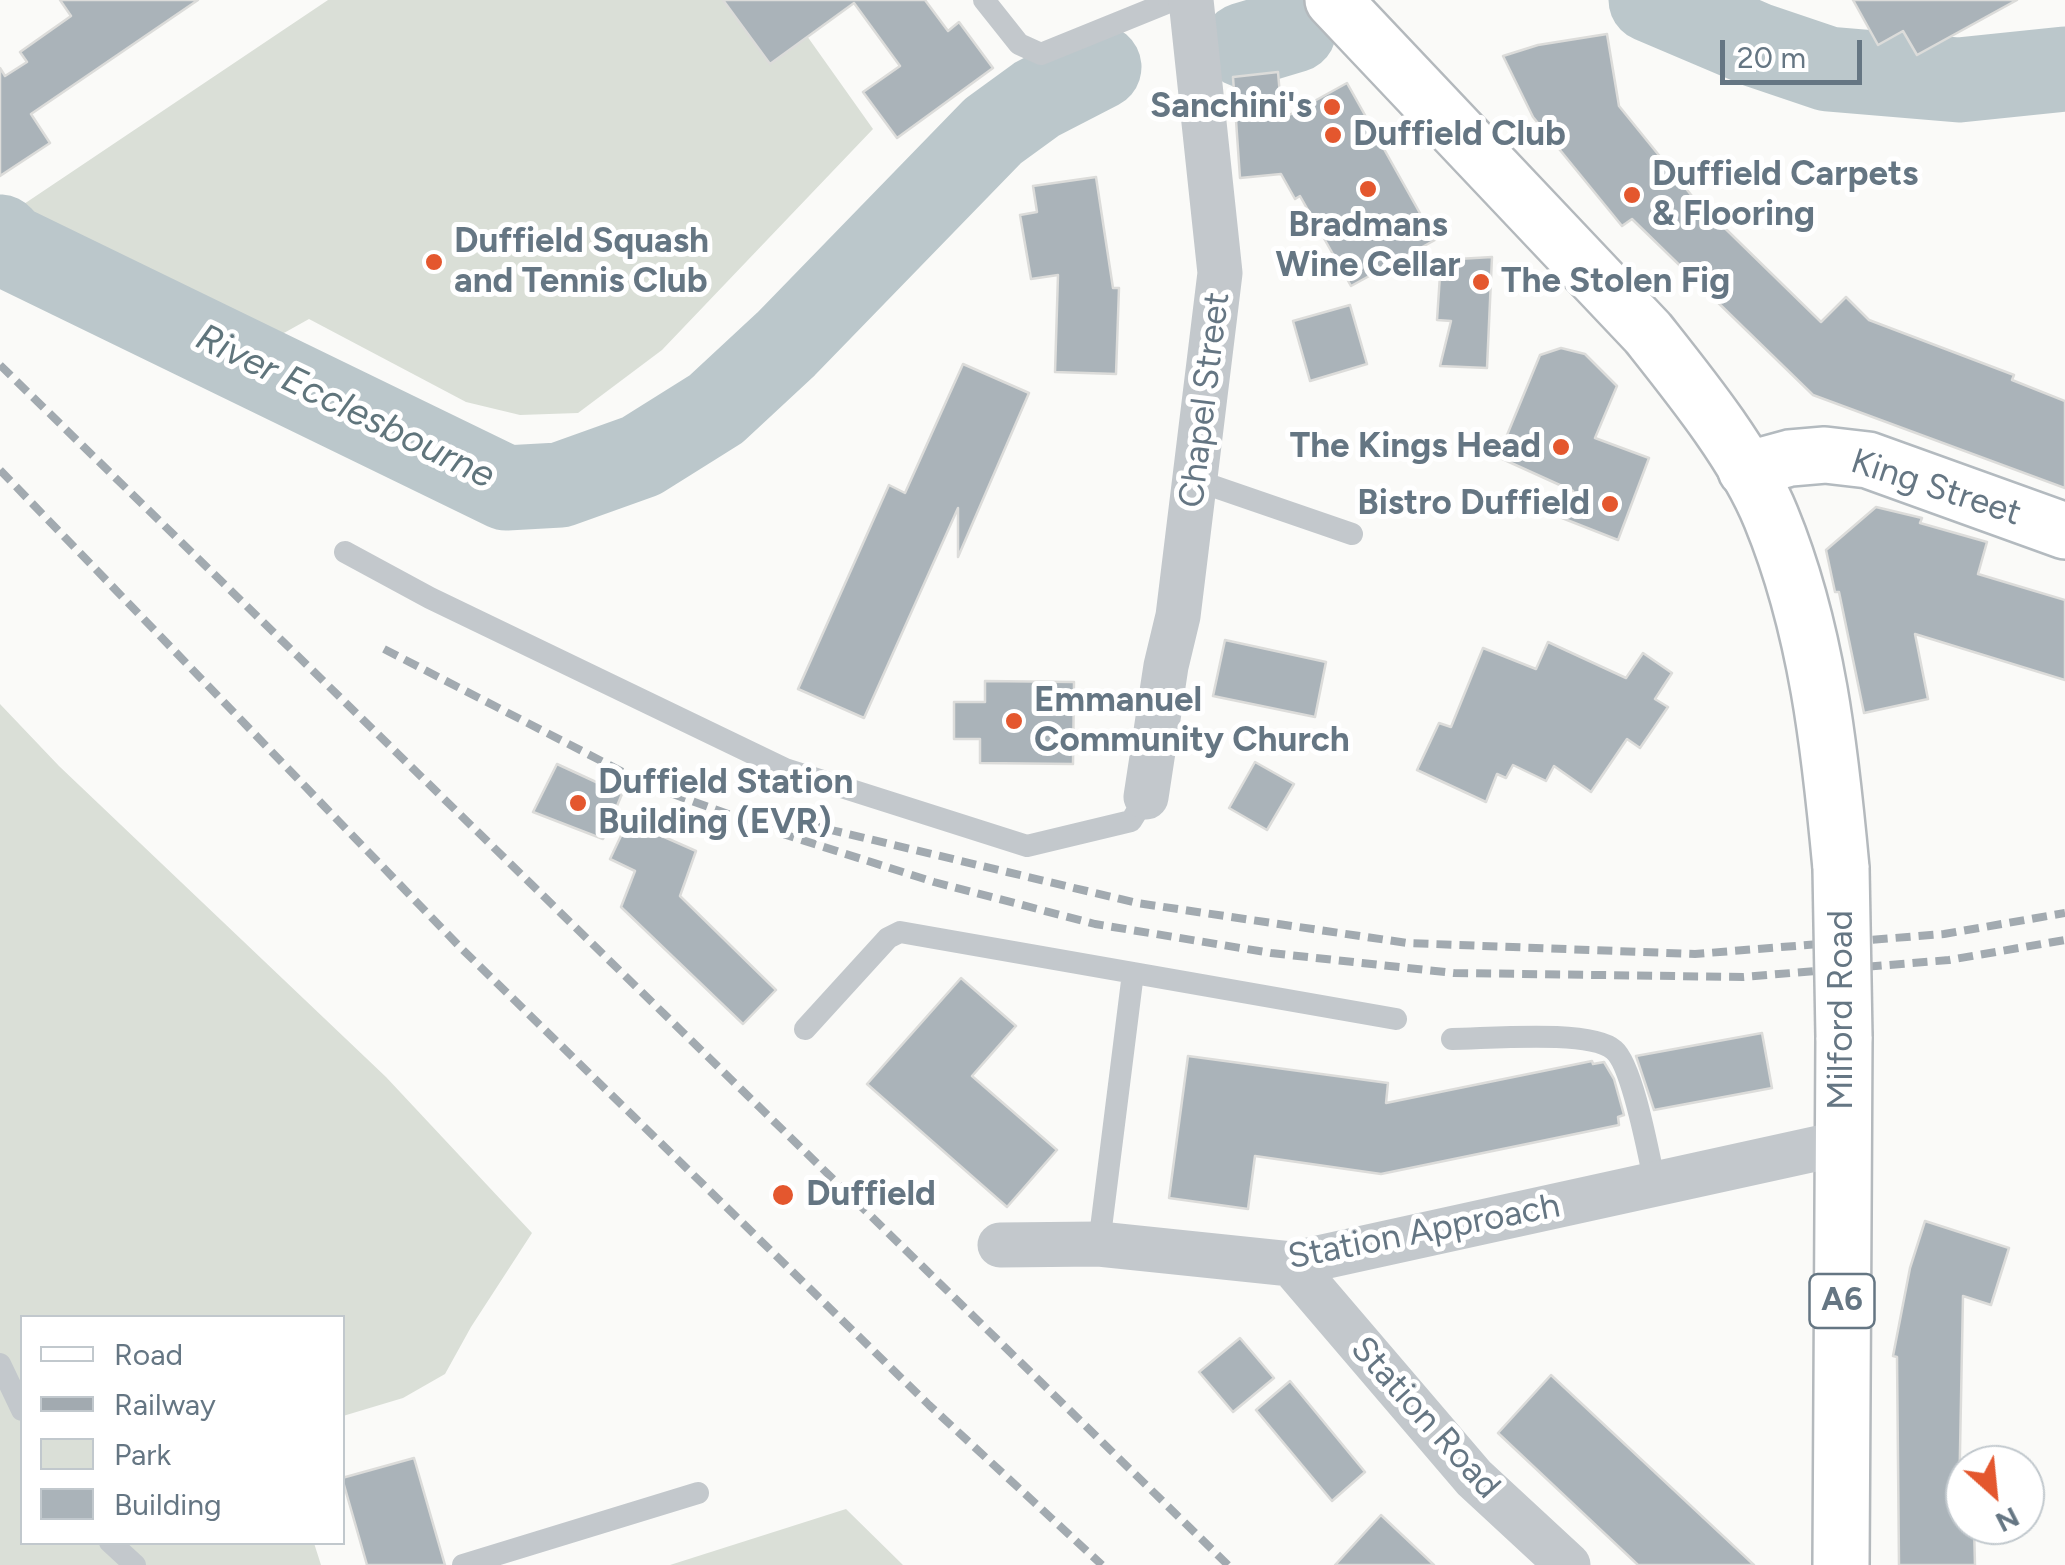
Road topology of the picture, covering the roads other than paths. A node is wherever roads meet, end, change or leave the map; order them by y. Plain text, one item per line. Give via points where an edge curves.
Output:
1 (984, 0) edge
2 (1174, 0) edge
3 (1191, 0) edge
4 (1333, 0) edge
5 (1746, 470) junction
6 (1195, 480) junction
7 (2065, 531) edge
8 (1352, 534) dead end
9 (345, 552) dead end
10 (1146, 797) joint
11 (1133, 973) junction
12 (1396, 1019) dead end
13 (805, 1029) dead end
14 (1452, 1039) dead end
15 (1842, 1143) junction
16 (1656, 1184) junction
17 (1100, 1244) junction
18 (1000, 1245) dead end
19 (1290, 1264) junction
20 (0, 1364) edge
21 (20, 1406) edge
22 (698, 1493) dead end
23 (113, 1545) edge
24 (135, 1565) edge
25 (463, 1565) edge
26 (1568, 1565) edge
27 (1841, 1565) edge

1 - 2 lane via 1019,44 1041,54
3 - 6 street, Chapel Street via 1220,272
4 - 5 main road, A6 via 1648,334
5 - 7 main road, King Street via 1825,455 1868,460
5 - 15 main road, Milford Road / A6, bridge via 1770,514 1810,635 1829,741 1841,868
6 - 8 lane
6 - 10 street, Chapel Street
9 - 10 lane via 785,770 1027,846 1131,821
11 - 12 lane
11 - 13 lane via 900,932
11 - 17 lane
14 - 16 lane via 1580,1038 1613,1048 1628,1072
15 - 16 street, Station Approach
15 - 27 main road, Milford Road / A6
16 - 19 street, Station Approach
17 - 18 street, Station Approach
17 - 19 street, Station Approach
19 - 26 street, Station Road via 1474,1478
20 - 21 lane
22 - 25 lane
23 - 24 lane

